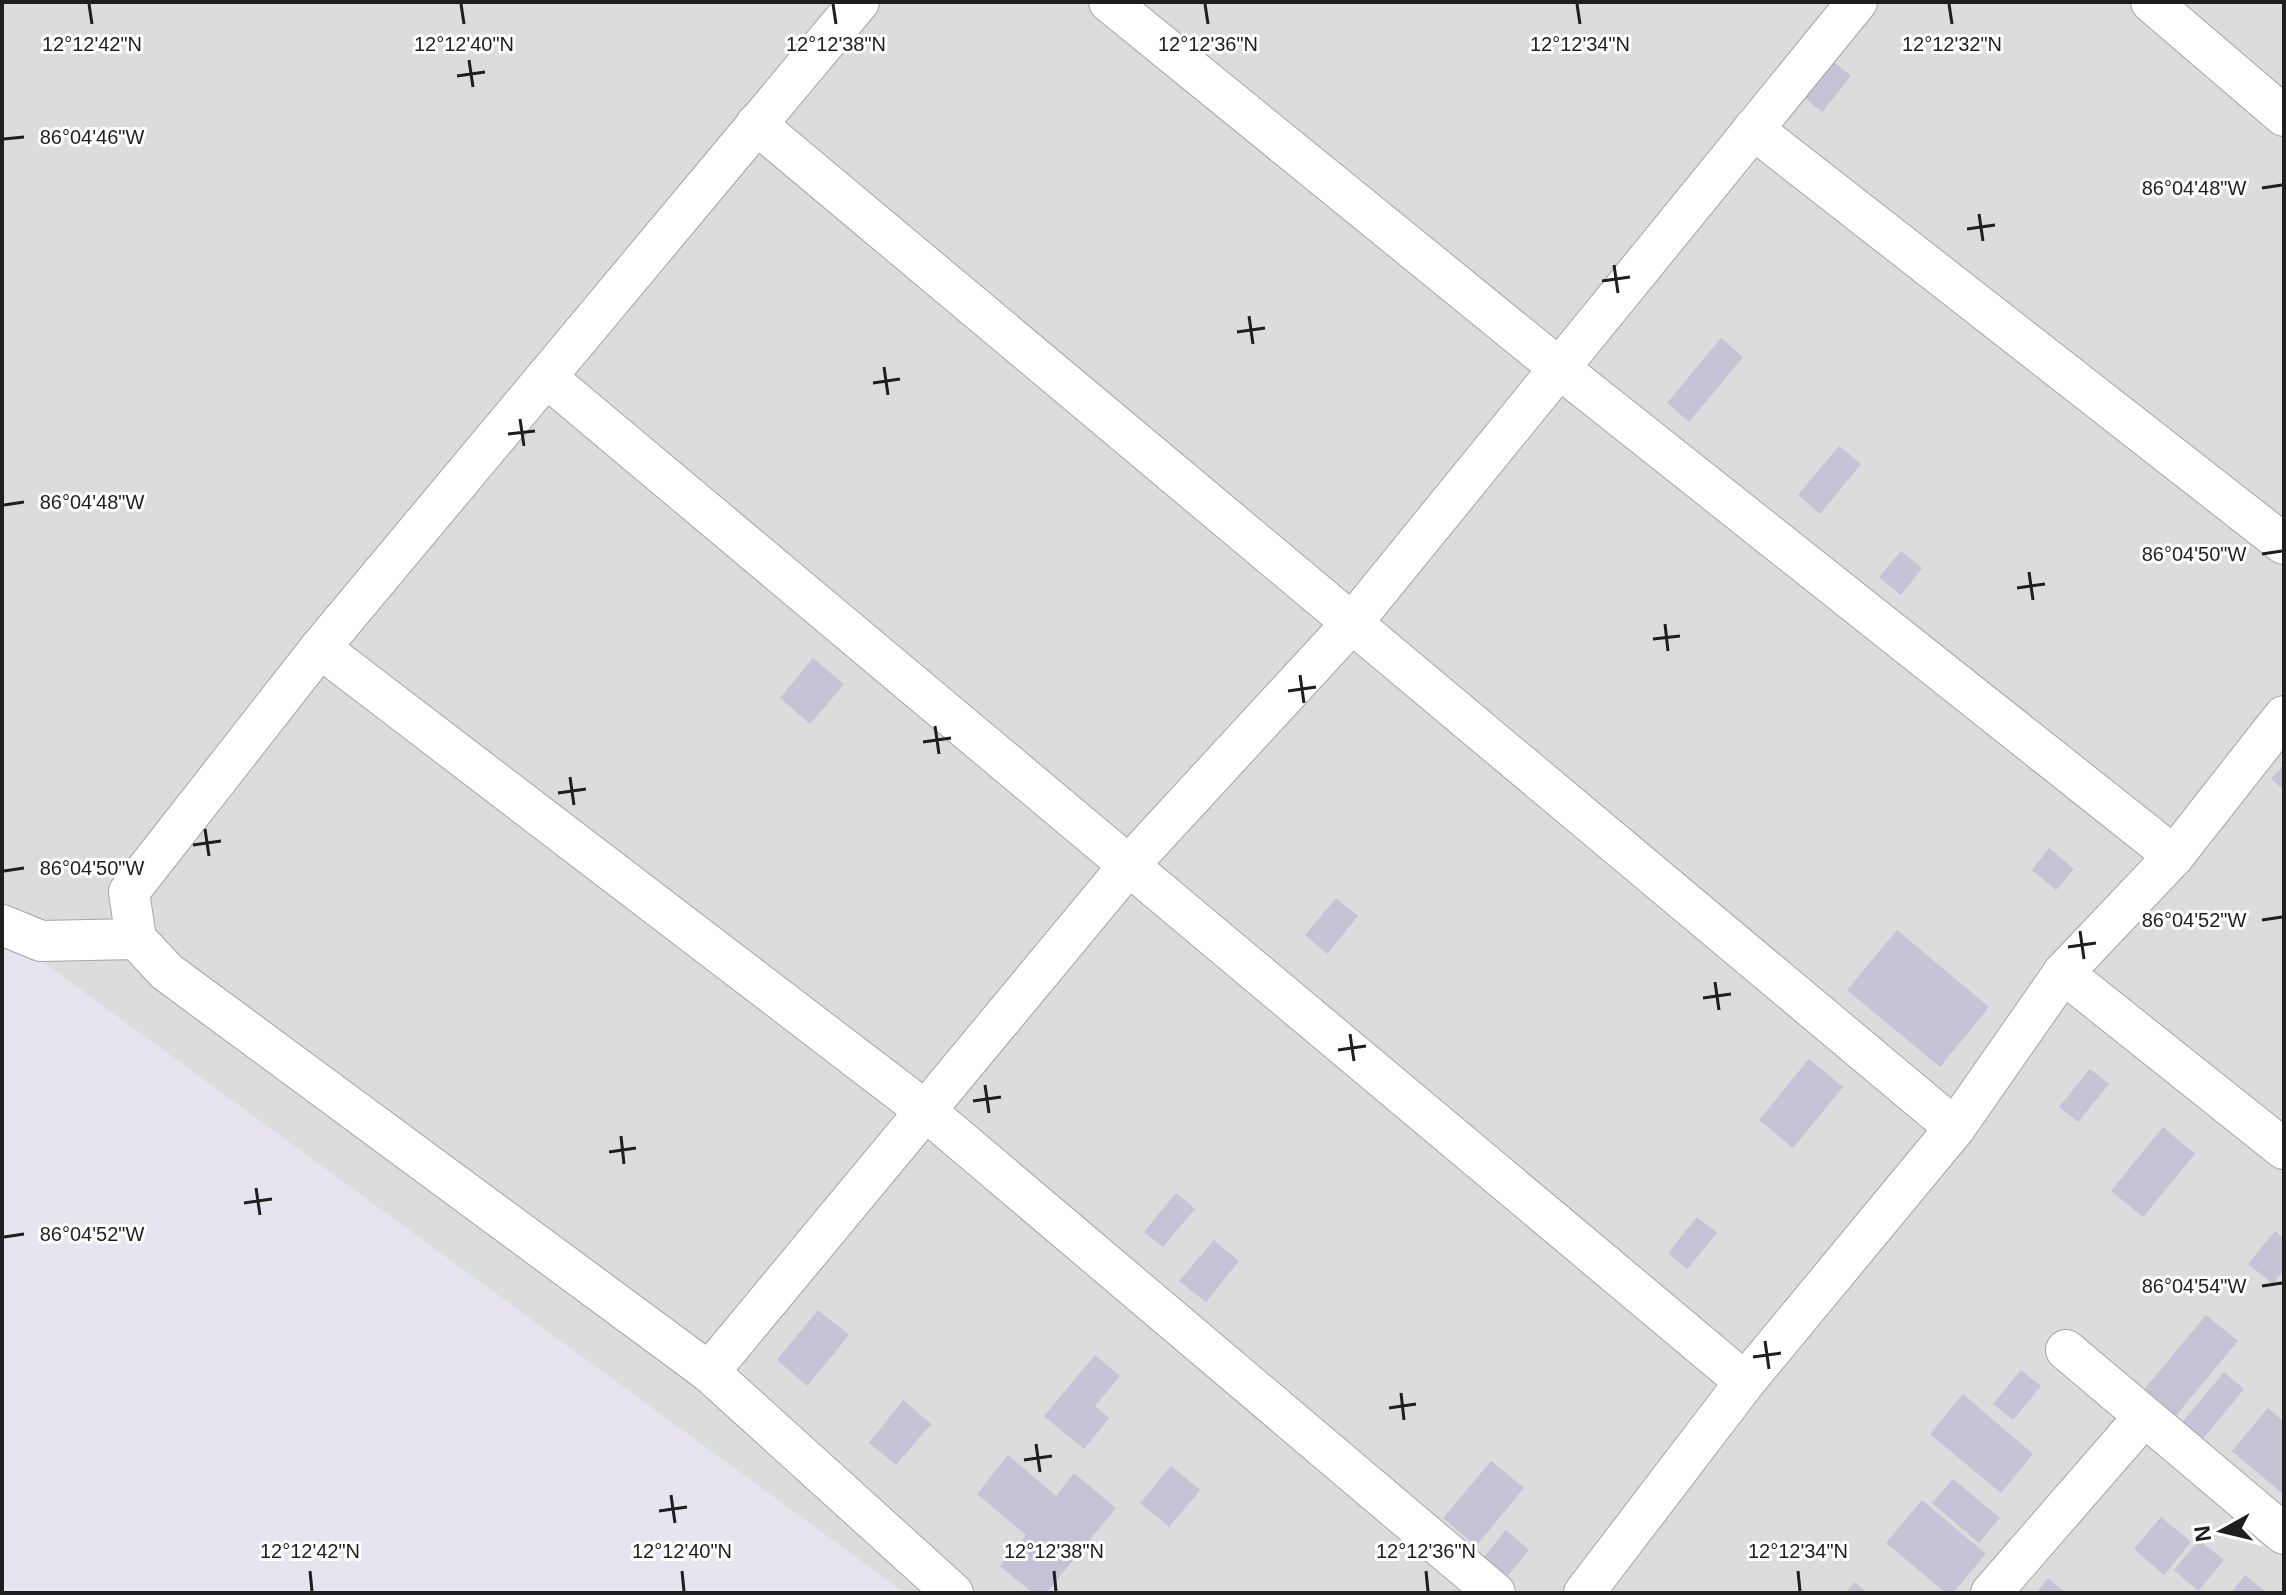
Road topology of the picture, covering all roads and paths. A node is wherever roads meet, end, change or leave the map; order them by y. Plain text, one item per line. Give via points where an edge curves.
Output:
1 (859, 2) edge
2 (1109, 2) edge
3 (1857, 2) edge
4 (2151, 2) edge
5 (2284, 116) edge
6 (756, 124) junction
7 (1753, 129) junction
8 (1559, 368) junction
9 (546, 377) junction
10 (2284, 544) edge
11 (1352, 623) junction
12 (320, 648) junction
13 (2284, 716) edge
14 (2174, 856) junction
15 (1129, 865) junction
16 (2, 925) edge
17 (136, 939) junction
18 (2063, 973) junction
19 (927, 1112) junction
20 (1955, 1128) junction
21 (2284, 1149) edge
22 (2066, 1350) dead end
23 (709, 1372) junction
24 (1745, 1382) junction
25 (2143, 1418) junction
26 (2284, 1534) edge
27 (953, 1593) edge
28 (1495, 1593) edge
29 (1584, 1593) edge
30 (1991, 1593) edge

1 - 6 street
2 - 8 street
3 - 7 street
4 - 5 street
6 - 9 street
6 - 11 street
7 - 8 street
7 - 10 street
8 - 11 street
8 - 14 street
9 - 12 street
9 - 15 street
11 - 15 street
11 - 20 street
12 - 17 street via 129,892
12 - 19 street
13 - 14 street
14 - 18 street
15 - 19 street
15 - 24 street
16 - 17 street via 41,941
17 - 23 street via 167,972
18 - 20 street
18 - 21 street
19 - 23 street
19 - 28 street
20 - 24 street
22 - 25 street
23 - 27 street
24 - 29 street
25 - 26 street
25 - 30 street

